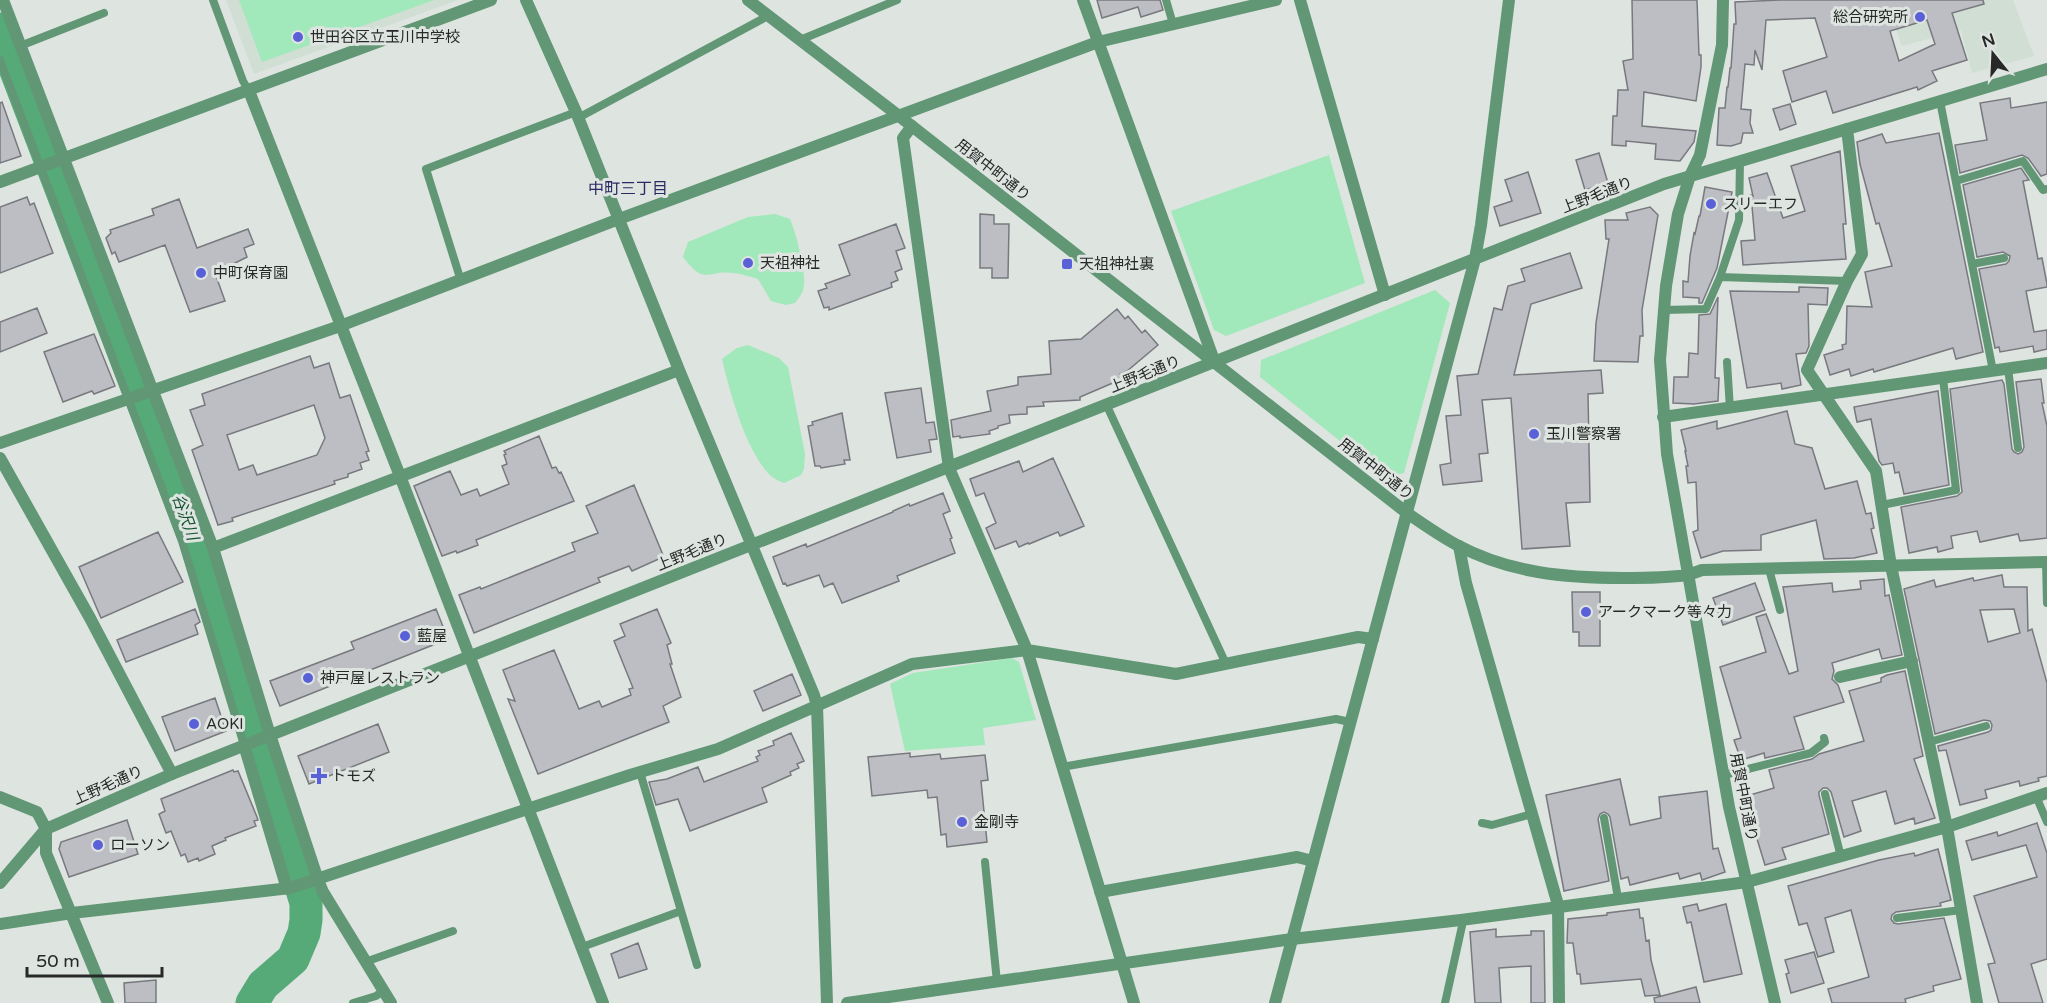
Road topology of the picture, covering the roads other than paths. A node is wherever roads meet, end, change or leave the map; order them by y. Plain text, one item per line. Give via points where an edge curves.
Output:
1 (3, 0) edge
2 (213, 0) edge
3 (491, 0) edge
4 (526, 0) edge
5 (748, 0) edge
6 (897, 0) edge
7 (1083, 0) edge
8 (1166, 0) edge
9 (1276, 0) edge
10 (1300, 0) edge
11 (1509, 0) edge
12 (1723, 0) edge
13 (104, 14) dead end
14 (768, 16) junction
15 (1173, 24) junction
16 (800, 40) junction
17 (1098, 42) junction
18 (20, 46) junction
19 (0, 60) edge
20 (2047, 69) edge
21 (249, 91) junction
22 (1941, 100) junction
23 (577, 115) junction
24 (899, 116) junction
25 (912, 126) junction
26 (1847, 129) junction
27 (65, 157) junction
28 (1740, 160) junction
29 (41, 167) junction
30 (1690, 176) junction
31 (1956, 181) junction
32 (0, 182) edge
33 (2047, 189) edge
34 (619, 219) junction
35 (2004, 258) dead end
36 (1475, 259) junction
37 (1972, 264) junction
38 (1720, 277) junction
39 (461, 281) junction
40 (1847, 281) junction
41 (1385, 295) junction
42 (1663, 310) junction
43 (340, 326) junction
44 (1727, 362) dead end
45 (1215, 363) junction
46 (2047, 363) edge
47 (2008, 368) junction
48 (679, 370) junction
49 (1993, 371) junction
50 (1943, 378) junction
51 (154, 390) junction
52 (1824, 396) junction
53 (128, 398) junction
54 (1107, 405) junction
55 (1730, 409) junction
56 (1663, 417) junction
57 (0, 443) edge
58 (2018, 448) dead end
59 (0, 458) edge
60 (949, 468) junction
61 (400, 476) junction
62 (1882, 506) junction
63 (1407, 513) junction
64 (752, 544) junction
65 (1459, 546) junction
66 (213, 549) junction
67 (2047, 562) edge
68 (1891, 566) junction
69 (1769, 569) junction
70 (1688, 575) junction
71 (2047, 603) edge
72 (1779, 610) dead end
73 (1372, 639) junction
74 (1027, 650) junction
75 (469, 656) junction
76 (1912, 661) junction
77 (1226, 664) junction
78 (1840, 677) dead end
79 (817, 706) junction
80 (1350, 722) junction
81 (1986, 726) dead end
82 (267, 736) junction
83 (1824, 738) dead end
84 (1929, 742) junction
85 (247, 744) junction
86 (1062, 767) junction
87 (640, 772) junction
88 (172, 774) junction
89 (1724, 775) junction
90 (1825, 794) dead end
91 (2042, 795) edge
92 (0, 797) edge
93 (529, 808) junction
94 (1532, 814) junction
95 (1604, 818) dead end
96 (2047, 822) edge
97 (1482, 823) dead end
98 (1947, 827) junction
99 (46, 829) junction
100 (1841, 857) junction
101 (1313, 861) junction
102 (985, 862) dead end
103 (313, 881) junction
104 (1746, 882) junction
105 (0, 883) edge
106 (288, 889) junction
107 (1100, 892) junction
108 (1618, 898) junction
109 (1558, 906) junction
110 (1961, 910) junction
111 (681, 911) junction
112 (72, 913) junction
113 (1897, 918) dead end
114 (1461, 920) junction
115 (0, 924) edge
116 (453, 931) dead end
117 (1292, 939) junction
118 (582, 947) junction
119 (365, 962) junction
120 (1122, 964) junction
121 (697, 965) dead end
122 (997, 981) junction
123 (383, 991) junction
124 (108, 1003) edge
125 (352, 1003) edge
126 (391, 1003) edge
127 (603, 1003) edge
128 (827, 1003) edge
129 (847, 1003) edge
130 (1134, 1003) edge
131 (1275, 1003) edge
132 (1444, 1003) edge
133 (1559, 1003) edge
134 (1775, 1003) edge
135 (1977, 1003) edge

1 - 18 street
2 - 21 lane
3 - 21 street
4 - 23 street
5 - 14 street, 用賀中町通り
6 - 16 lane
7 - 17 street
8 - 15 lane
9 - 15 street
10 - 41 street
11 - 36 street
12 - 30 street via 1722,45 1700,155
13 - 18 lane
14 - 16 street, 用賀中町通り
14 - 23 lane
15 - 17 street
16 - 24 street, 用賀中町通り
17 - 24 street
17 - 45 street
18 - 27 street
19 - 29 lane
20 - 22 street, 上野毛通り
21 - 27 street
21 - 43 street
22 - 26 street, 上野毛通り
22 - 31 lane
23 - 34 street
23 - 39 lane via 426,169
24 - 25 street, 用賀中町通り
24 - 34 street
25 - 45 street, 用賀中町通り
25 - 60 street via 903,138
26 - 28 street, 上野毛通り
26 - 40 street via 1862,254
27 - 29 street
27 - 51 street
28 - 30 street, 上野毛通り
28 - 38 lane via 1739,220
29 - 32 street
29 - 53 lane
30 - 36 street, 上野毛通り
30 - 42 street via 1678,214
31 - 33 lane via 2023,161 2043,190
31 - 37 lane
34 - 39 street
34 - 48 street
35 - 37 lane
36 - 41 street, 上野毛通り
36 - 63 street
37 - 49 lane
38 - 40 lane
38 - 42 lane via 1706,309
39 - 43 street
40 - 52 street via 1808,370
41 - 45 street, 上野毛通り
42 - 56 street
43 - 51 street
43 - 61 street
44 - 55 lane
45 - 54 street, 上野毛通り
45 - 63 street, 用賀中町通り
46 - 47 street
47 - 49 street
47 - 58 lane
48 - 61 street
48 - 64 street
49 - 50 street
50 - 52 street
50 - 62 lane via 1956,490
51 - 53 street
51 - 66 street
52 - 55 street
52 - 62 street via 1876,471
53 - 57 street
53 - 85 lane via 182,541
54 - 60 street, 上野毛通り
54 - 77 lane
55 - 56 street
56 - 70 street
59 - 88 street
60 - 64 street, 上野毛通り
60 - 74 street
61 - 66 street
61 - 75 street
62 - 68 street
63 - 65 street, 用賀中町通り
63 - 73 street
64 - 75 street, 上野毛通り
64 - 79 street
65 - 70 street, 用賀中町通り via 1508,565 1559,576
65 - 94 street
66 - 82 street
67 - 68 street
67 - 71 lane
68 - 69 street
68 - 76 street
69 - 70 street via 1702,570
69 - 72 lane
70 - 89 street, 用賀中町通り
73 - 77 street via 1358,637
73 - 80 street
74 - 77 street via 1176,674
74 - 79 street via 912,664
74 - 86 street
75 - 82 street, 上野毛通り
75 - 93 street
76 - 78 street
76 - 84 street
79 - 87 street via 718,749
79 - 128 street
80 - 86 lane via 1336,719
80 - 101 street
81 - 84 lane
82 - 85 street, 上野毛通り
82 - 103 street
83 - 89 lane via 1826,742 1811,753
84 - 98 street
85 - 88 street, 上野毛通り
85 - 106 street
86 - 107 street
87 - 93 street
87 - 111 lane
88 - 99 street, 上野毛通り
89 - 104 street, 用賀中町通り
90 - 100 lane
91 - 96 lane
91 - 98 street
92 - 99 street via 38,812
93 - 103 street
93 - 118 street
94 - 97 lane via 1492,825
94 - 109 street
95 - 108 lane
98 - 100 street
98 - 110 street
99 - 105 street, 上野毛通り
99 - 112 street via 46,853
100 - 104 street
101 - 107 street via 1297,857
101 - 117 street
102 - 122 lane
103 - 106 street
103 - 119 street
104 - 108 street
104 - 134 street, 用賀中町通り
106 - 112 street
107 - 120 street
108 - 109 street
109 - 114 street
109 - 133 street
110 - 113 lane
110 - 135 street
111 - 118 lane
111 - 121 lane
112 - 115 street
112 - 124 street
114 - 117 street
114 - 132 lane
116 - 119 lane
117 - 120 street
117 - 131 street
118 - 127 street
119 - 123 street
120 - 122 street
120 - 130 street
122 - 129 street
123 - 125 lane
123 - 126 street

